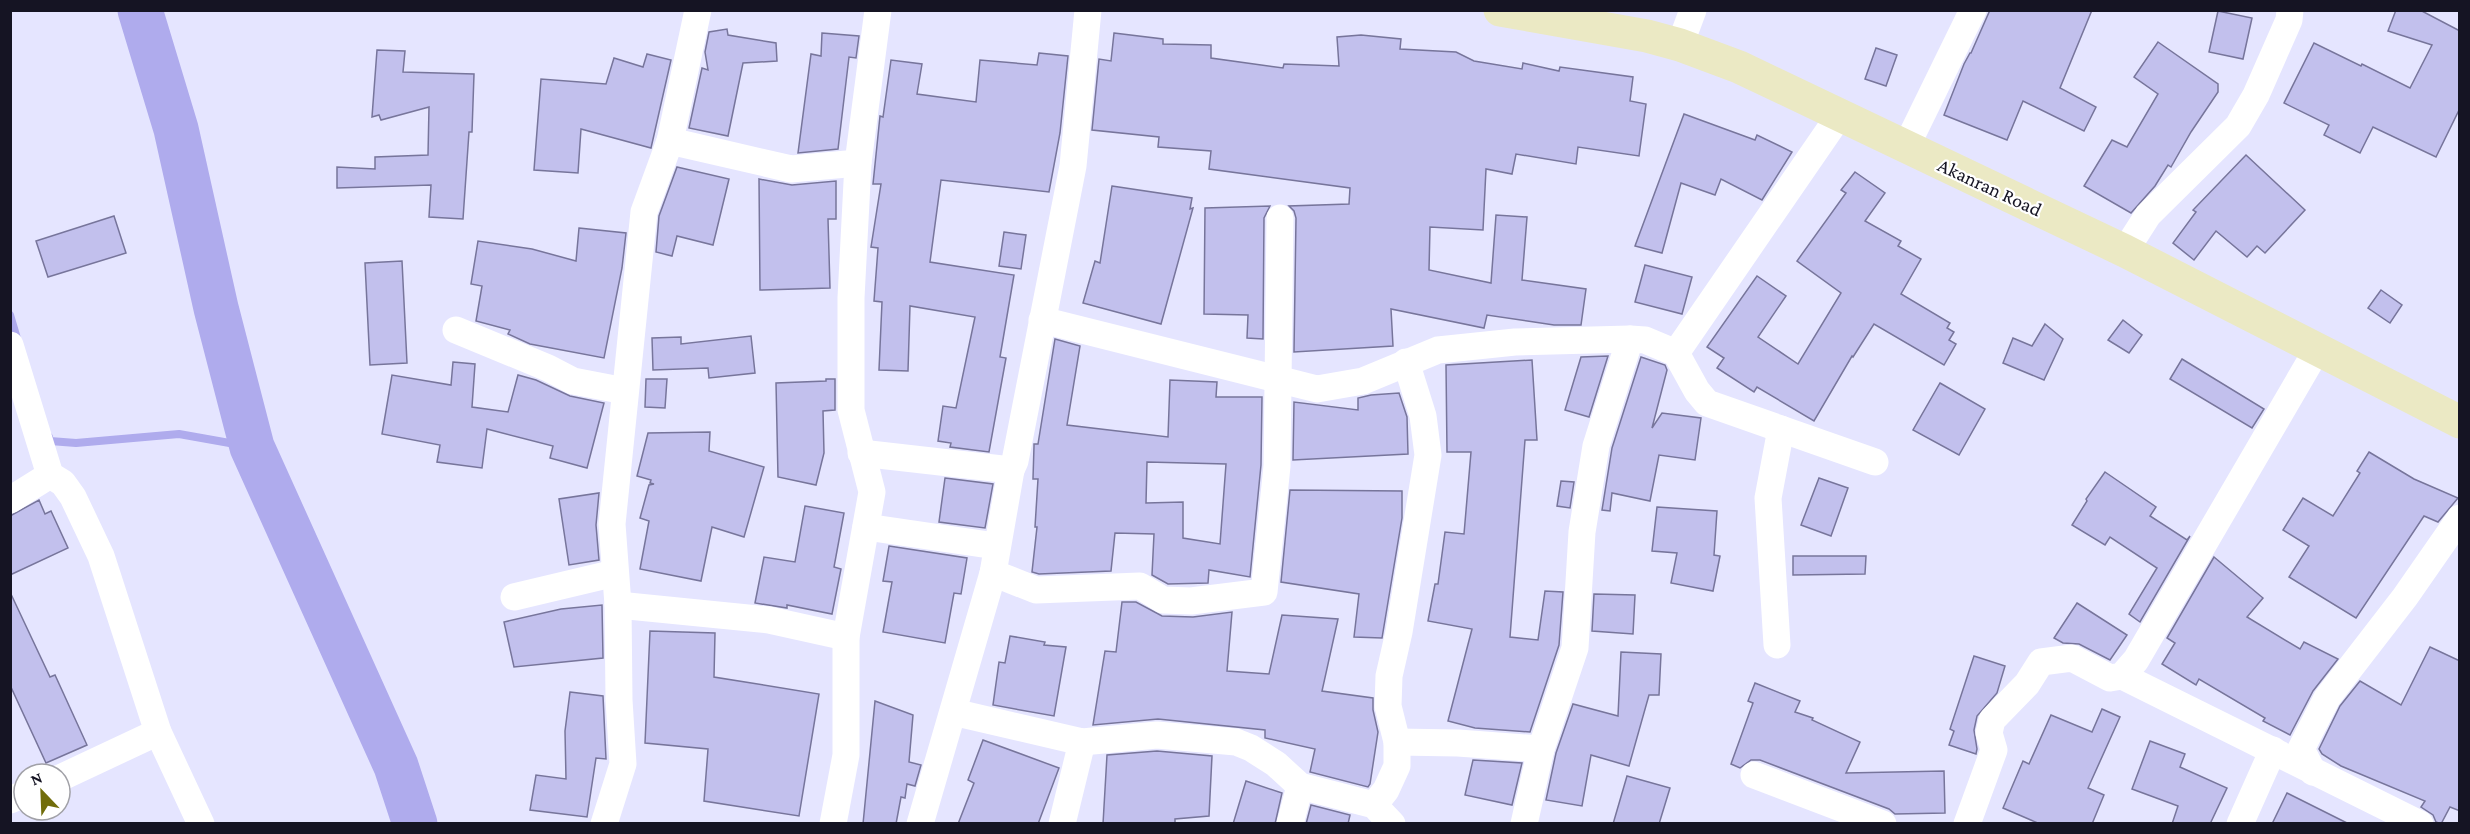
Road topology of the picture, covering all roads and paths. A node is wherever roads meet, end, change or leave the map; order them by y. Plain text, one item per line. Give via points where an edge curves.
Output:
1 (698, 10) edge
2 (878, 10) edge
3 (1088, 10) edge
4 (1500, 10) edge
5 (1693, 10) edge
6 (1973, 10) edge
7 (2290, 10) edge
8 (1680, 45) junction
9 (1839, 116) junction
10 (670, 141) junction
11 (1906, 147) junction
12 (858, 163) junction
13 (1280, 218) dead end
14 (2125, 251) junction
15 (1042, 320) junction
16 (456, 330) dead end
17 (1630, 339) junction
18 (10, 345) edge
19 (2318, 348) junction
20 (1676, 353) junction
21 (1406, 362) junction
22 (1280, 379) junction
23 (625, 391) junction
24 (2460, 422) edge
25 (1781, 429) junction
26 (861, 453) junction
27 (1875, 462) dead end
28 (1011, 470) junction
29 (50, 475) junction
30 (10, 500) edge
31 (2460, 518) edge
32 (866, 526) junction
33 (996, 546) junction
34 (615, 573) junction
35 (993, 573) junction
36 (514, 597) dead end
37 (618, 605) junction
38 (846, 637) junction
39 (1777, 645) dead end
40 (2122, 676) junction
41 (953, 712) junction
42 (158, 732) junction
43 (1082, 742) junction
44 (1396, 742) junction
45 (1541, 749) junction
46 (2269, 759) junction
47 (72, 772) edge
48 (2313, 772) junction
49 (1754, 775) dead end
50 (1300, 786) junction
51 (1383, 814) edge
52 (201, 824) edge
53 (604, 824) edge
54 (833, 824) edge
55 (920, 824) edge
56 (1062, 824) edge
57 (1290, 824) edge
58 (1524, 824) edge
59 (1883, 824) edge
60 (1966, 824) edge
61 (2240, 824) edge
62 (2420, 824) edge

1 - 10 street
2 - 12 street
3 - 15 street via 1073,166
4 - 8 main road, Akanran Road
5 - 8 street
6 - 11 street
7 - 14 street via 2256,95 2238,126 2148,215
8 - 9 main road, Akanran Road via 1739,67
9 - 11 main road, Akanran Road
9 - 20 street
10 - 12 street via 791,169
10 - 23 street via 644,212
11 - 14 main road, Akanran Road
12 - 26 street via 851,298 851,410
13 - 22 street
14 - 19 main road, Akanran Road
15 - 22 street
15 - 28 street
16 - 23 street via 573,381
17 - 20 street via 1645,340
17 - 21 street via 1515,342 1438,350
17 - 45 street via 1596,446 1582,532 1575,648
18 - 29 street
19 - 24 main road, Akanran Road
19 - 40 street via 2136,660
20 - 25 street via 1707,403
21 - 22 street via 1338,387 1317,389
21 - 44 street via 1423,416 1428,455 1389,676 1388,705
22 - 35 street via 1277,466 1264,591 1191,601 1163,600 1140,586 1036,590
23 - 34 street via 612,524
25 - 27 street
25 - 39 street via 1768,498
26 - 28 street
26 - 32 street via 872,492
28 - 33 street
29 - 30 street
29 - 42 street via 73,496 101,556
31 - 48 street via 2327,698 2301,749
32 - 33 street
32 - 38 street
33 - 35 street
34 - 36 street
34 - 37 street
35 - 41 street
37 - 38 street via 769,620
37 - 53 street via 623,764
38 - 54 street via 846,755
40 - 46 street
40 - 60 street via 2110,678 2072,658 2041,662 2027,684 1992,720 1989,733 1994,750
41 - 43 street
41 - 55 street
42 - 47 street
42 - 52 street
43 - 50 street via 1158,735 1236,742 1276,764
43 - 56 street
44 - 45 street
44 - 51 street via 1397,766 1386,790
45 - 58 street
46 - 48 street
46 - 61 street
48 - 62 street
49 - 59 street
50 - 51 street
50 - 57 street

